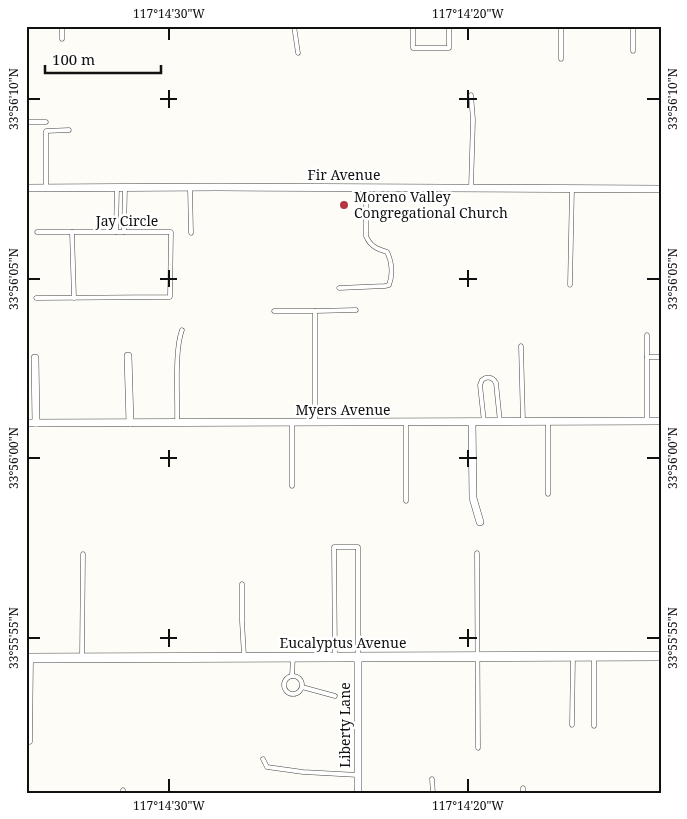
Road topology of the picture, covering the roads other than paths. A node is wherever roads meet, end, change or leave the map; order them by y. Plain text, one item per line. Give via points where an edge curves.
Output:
1 (62, 26) edge
2 (294, 26) edge
3 (413, 26) edge
4 (449, 26) edge
5 (561, 26) edge
6 (633, 26) edge
7 (62, 39) dead end
8 (633, 51) dead end
9 (298, 53) dead end
10 (561, 59) dead end
11 (471, 95) dead end
12 (26, 122) edge
13 (46, 122) dead end
14 (69, 130) dead end
15 (121, 187) junction
16 (26, 188) edge
17 (46, 188) junction
18 (190, 188) junction
19 (366, 188) junction
20 (471, 188) junction
21 (572, 188) junction
22 (661, 189) edge
23 (36, 232) dead end
24 (72, 232) junction
25 (116, 232) junction
26 (124, 232) junction
27 (190, 233) dead end
28 (570, 285) dead end
29 (339, 288) dead end
30 (36, 298) dead end
31 (74, 298) junction
32 (356, 310) dead end
33 (274, 311) dead end
34 (315, 311) junction
35 (182, 330) dead end
36 (647, 335) dead end
37 (521, 346) dead end
38 (128, 356) dead end
39 (647, 357) junction
40 (661, 357) edge
41 (35, 358) dead end
42 (177, 422) junction
43 (292, 422) junction
44 (315, 422) junction
45 (406, 422) junction
46 (472, 422) junction
47 (484, 422) junction
48 (500, 422) junction
49 (523, 422) junction
50 (548, 422) junction
51 (647, 422) junction
52 (661, 422) edge
53 (26, 423) edge
54 (36, 423) junction
55 (130, 423) junction
56 (292, 486) dead end
57 (548, 494) dead end
58 (406, 501) dead end
59 (480, 522) dead end
60 (477, 552) dead end
61 (83, 554) dead end
62 (242, 584) dead end
63 (335, 656) junction
64 (358, 656) junction
65 (478, 656) junction
66 (573, 656) junction
67 (594, 656) junction
68 (661, 656) edge
69 (244, 657) junction
70 (293, 657) junction
71 (29, 658) edge
72 (82, 658) junction
73 (292, 676) junction
74 (302, 687) junction
75 (335, 696) dead end
76 (572, 725) dead end
77 (594, 726) dead end
78 (30, 742) dead end
79 (478, 748) dead end
80 (263, 759) dead end
81 (358, 775) junction
82 (432, 779) dead end
83 (358, 793) edge
84 (433, 793) edge

1 - 7 lane
2 - 9 lane
3 - 4 lane via 413,48 449,48
5 - 10 lane
6 - 8 lane
11 - 20 lane via 474,120
12 - 13 lane
14 - 17 lane via 46,131
15 - 17 street, Fir Avenue
15 - 18 street, Fir Avenue
15 - 25 lane
15 - 26 lane
16 - 17 street, Fir Avenue
18 - 19 street, Fir Avenue
18 - 27 lane
19 - 20 street, Fir Avenue
19 - 29 lane via 366,236 377,249 387,252 391,282 385,286
20 - 21 street, Fir Avenue
21 - 22 street, Fir Avenue
21 - 28 lane
23 - 24 lane, Jay Circle
24 - 25 lane, Jay Circle
24 - 31 lane
25 - 26 lane, Jay Circle
26 - 31 lane, Jay Circle via 171,232 170,297
30 - 31 lane, Jay Circle
32 - 34 lane
33 - 34 lane
34 - 44 lane
35 - 42 lane via 178,355
36 - 39 lane
37 - 49 lane
38 - 55 street
39 - 40 lane
39 - 51 lane
41 - 54 street
42 - 43 street, Myers Avenue
42 - 55 street, Myers Avenue
43 - 44 street, Myers Avenue
43 - 56 lane
44 - 45 street, Myers Avenue
45 - 46 street, Myers Avenue
45 - 58 lane
46 - 47 street, Myers Avenue
46 - 59 street via 473,498
47 - 48 street, Myers Avenue
47 - 48 lane via 480,385 487,377 496,383
48 - 49 street, Myers Avenue
49 - 50 street, Myers Avenue
50 - 51 street, Myers Avenue
50 - 57 lane
51 - 52 street, Myers Avenue
53 - 54 street, Myers Avenue
54 - 55 street, Myers Avenue
60 - 65 lane
61 - 72 lane
62 - 69 lane
63 - 64 street, Eucalyptus Avenue
63 - 64 lane via 334,547 358,547
63 - 70 street, Eucalyptus Avenue
64 - 65 street, Eucalyptus Avenue
64 - 81 street, Liberty Lane
65 - 66 street, Eucalyptus Avenue
65 - 79 lane
66 - 67 street, Eucalyptus Avenue
66 - 76 lane
67 - 68 street, Eucalyptus Avenue
67 - 77 lane
69 - 70 street, Eucalyptus Avenue
69 - 72 street, Eucalyptus Avenue
70 - 73 lane
71 - 72 street, Eucalyptus Avenue
71 - 78 lane
73 - 74 lane via 300,678
73 - 74 lane via 284,682 285,690 297,694
74 - 75 lane
80 - 81 lane via 267,767
81 - 83 street, Liberty Lane
82 - 84 lane

